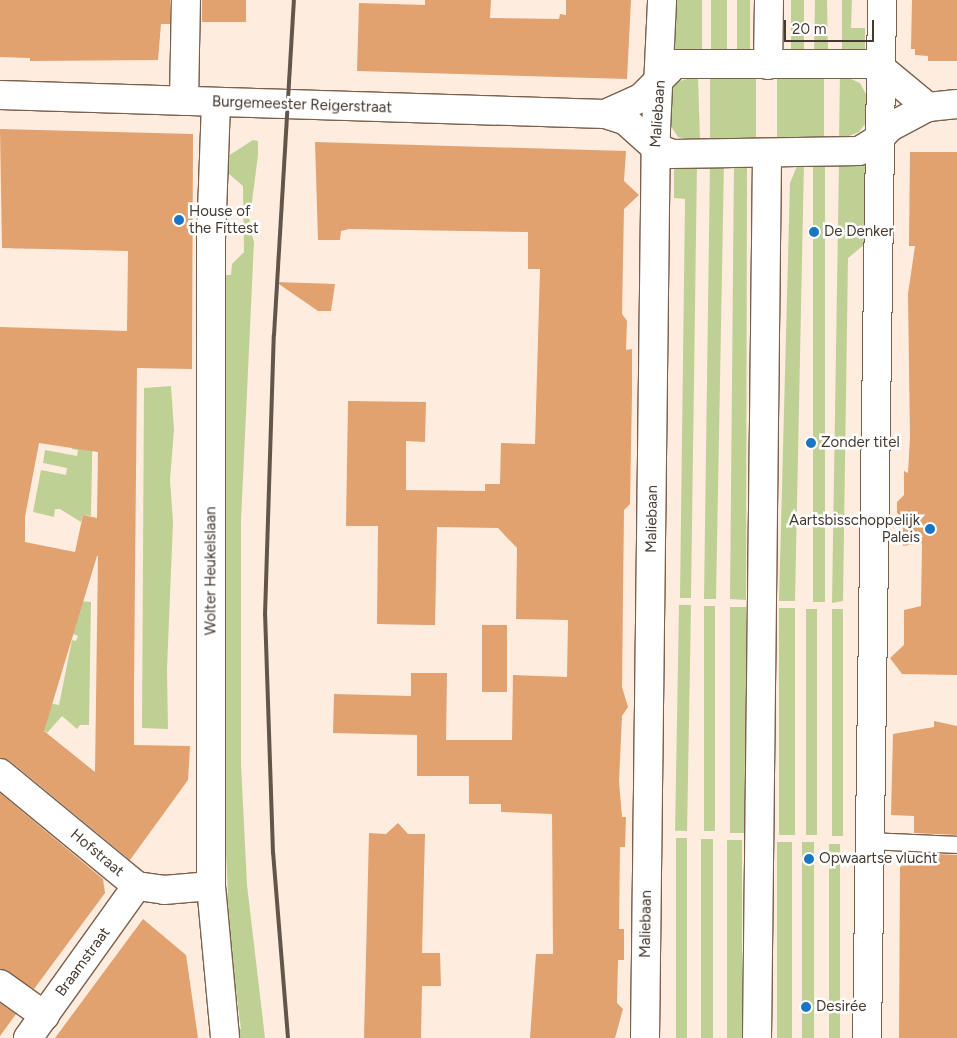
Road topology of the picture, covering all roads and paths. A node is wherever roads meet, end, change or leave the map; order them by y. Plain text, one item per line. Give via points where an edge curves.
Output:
1 (186, 0) edge
2 (662, 0) edge
3 (769, 0) edge
4 (882, 0) edge
5 (768, 65) junction
6 (882, 69) junction
7 (661, 75) junction
8 (0, 95) edge
9 (184, 101) junction
10 (216, 103) junction
11 (957, 104) edge
12 (928, 107) junction
13 (605, 114) junction
14 (880, 138) junction
15 (655, 147) junction
16 (767, 154) junction
17 (0, 773) edge
18 (870, 841) junction
19 (957, 845) edge
20 (137, 886) junction
21 (211, 886) junction
22 (0, 984) edge
23 (44, 1016) junction
24 (28, 1038) edge
25 (225, 1038) edge
26 (645, 1038) edge
27 (757, 1038) edge
28 (867, 1038) edge

1 - 9 street
2 - 7 street, Maliebaan
3 - 5 street
4 - 6 street
5 - 6 street, Burgemeester Reigerstraat via 869,64
5 - 7 street, Burgemeester Reigerstraat via 675,64
6 - 12 street
6 - 14 street
7 - 13 street, Burgemeester Reigerstraat via 641,98
7 - 15 street, Maliebaan
8 - 9 street, Burgemeester Reigerstraat
9 - 10 street, Burgemeester Reigerstraat
10 - 13 street, Burgemeester Reigerstraat
10 - 21 street, Wolter Heukelslaan via 211,238
11 - 12 street
12 - 14 street, Burgemeester Reigerstraat via 890,127
13 - 15 street, Burgemeester Reigerstraat via 626,121
14 - 16 street, Burgemeester Reigerstraat via 859,151
14 - 18 street
15 - 16 street, Burgemeester Reigerstraat via 672,154
15 - 26 street, Maliebaan
16 - 27 street
17 - 20 street, Hofstraat
18 - 19 lane
18 - 28 street
20 - 21 street, Hofstraat via 164,890
20 - 23 street, Braamstraat
21 - 25 street, Wolter Heukelslaan
22 - 23 street
23 - 24 street, Braamstraat

